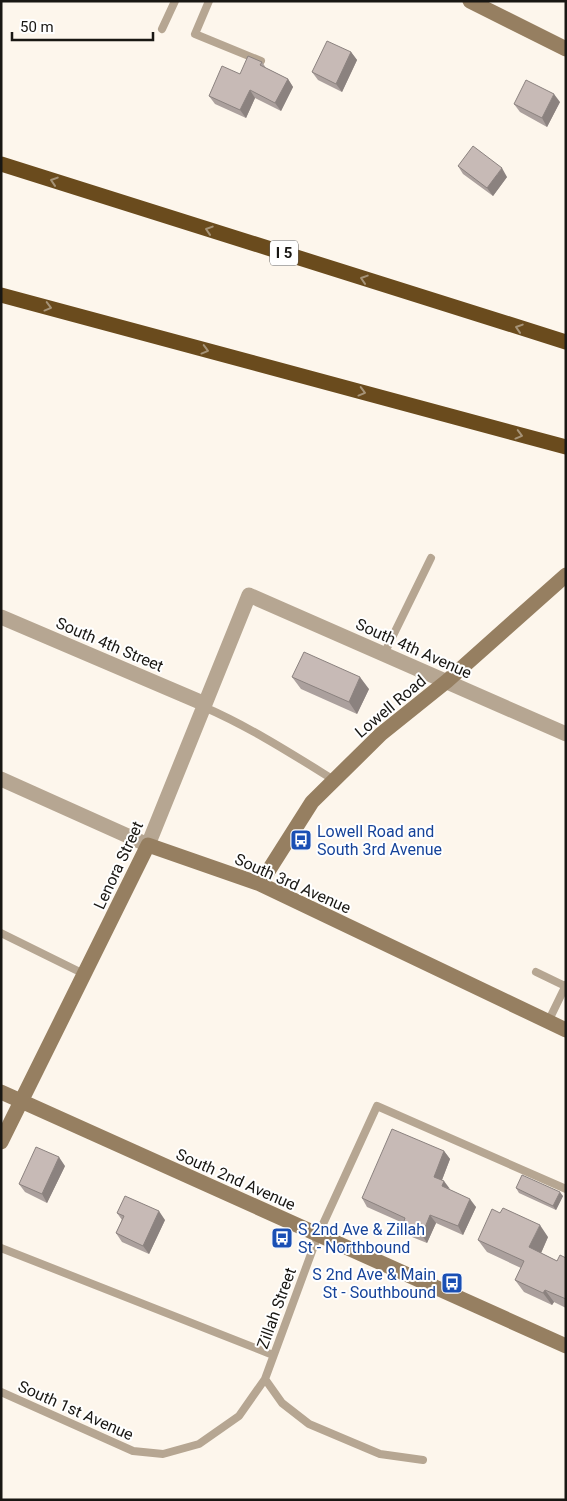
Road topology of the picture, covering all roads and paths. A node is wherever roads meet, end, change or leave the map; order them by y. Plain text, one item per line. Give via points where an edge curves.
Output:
1 (175, 1) edge
2 (209, 1) edge
3 (470, 1) edge
4 (162, 29) dead end
5 (566, 49) edge
6 (261, 61) edge
7 (1, 164) edge
8 (1, 295) edge
9 (566, 342) edge
10 (566, 447) edge
11 (431, 558) dead end
12 (566, 575) edge
13 (248, 595) joint
14 (1, 617) edge
15 (384, 654) junction
16 (447, 682) junction
17 (204, 706) junction
18 (566, 734) edge
19 (1, 779) edge
20 (334, 780) junction
21 (148, 845) junction
22 (260, 884) junction
23 (1, 933) edge
24 (536, 972) dead end
25 (84, 974) junction
26 (565, 985) edge
27 (548, 1022) junction
28 (566, 1030) edge
29 (1, 1092) edge
30 (21, 1101) junction
31 (1, 1142) edge
32 (566, 1189) edge
33 (318, 1235) junction
34 (1, 1248) edge
35 (566, 1346) edge
36 (273, 1355) junction
37 (265, 1379) junction
38 (1, 1392) edge
39 (199, 1444) joint
40 (423, 1460) dead end

1 - 4 lane
2 - 6 lane via 195,34
3 - 5 street
9 -> 7 highway, I 5
8 -> 10 highway
11 - 15 lane
12 - 16 street, Lowell Road
13 - 15 street, South 4th Avenue
13 - 17 street, Lenora Street
14 - 17 street, South 4th Street
15 - 16 street, South 4th Avenue
16 - 18 street, South 4th Avenue
16 - 20 street, Lowell Road via 381,734
17 - 20 lane via 268,739
17 - 21 street, Lenora Street
19 - 21 street, South 3rd Avenue
20 - 22 street, Lowell Road via 312,802
21 - 22 street, South 3rd Avenue
21 - 25 street, Lenora Street
22 - 27 street, South 3rd Avenue
23 - 25 lane
24 - 26 lane
25 - 30 street, Lenora Street
26 - 27 lane
27 - 28 street, South 3rd Avenue
29 - 30 street, South 2nd Avenue
30 - 31 street, Lenora Street
30 - 33 street, South 2nd Avenue
32 - 33 lane, Zillah Street via 377,1106
33 - 35 street, South 2nd Avenue
33 - 36 lane, Zillah Street
34 - 36 lane
36 - 37 lane, Zillah Street
37 - 39 lane, Zillah Street via 239,1416
37 - 40 lane via 282,1403 309,1424 380,1454
38 - 39 lane, South 1st Avenue via 134,1451 163,1454

